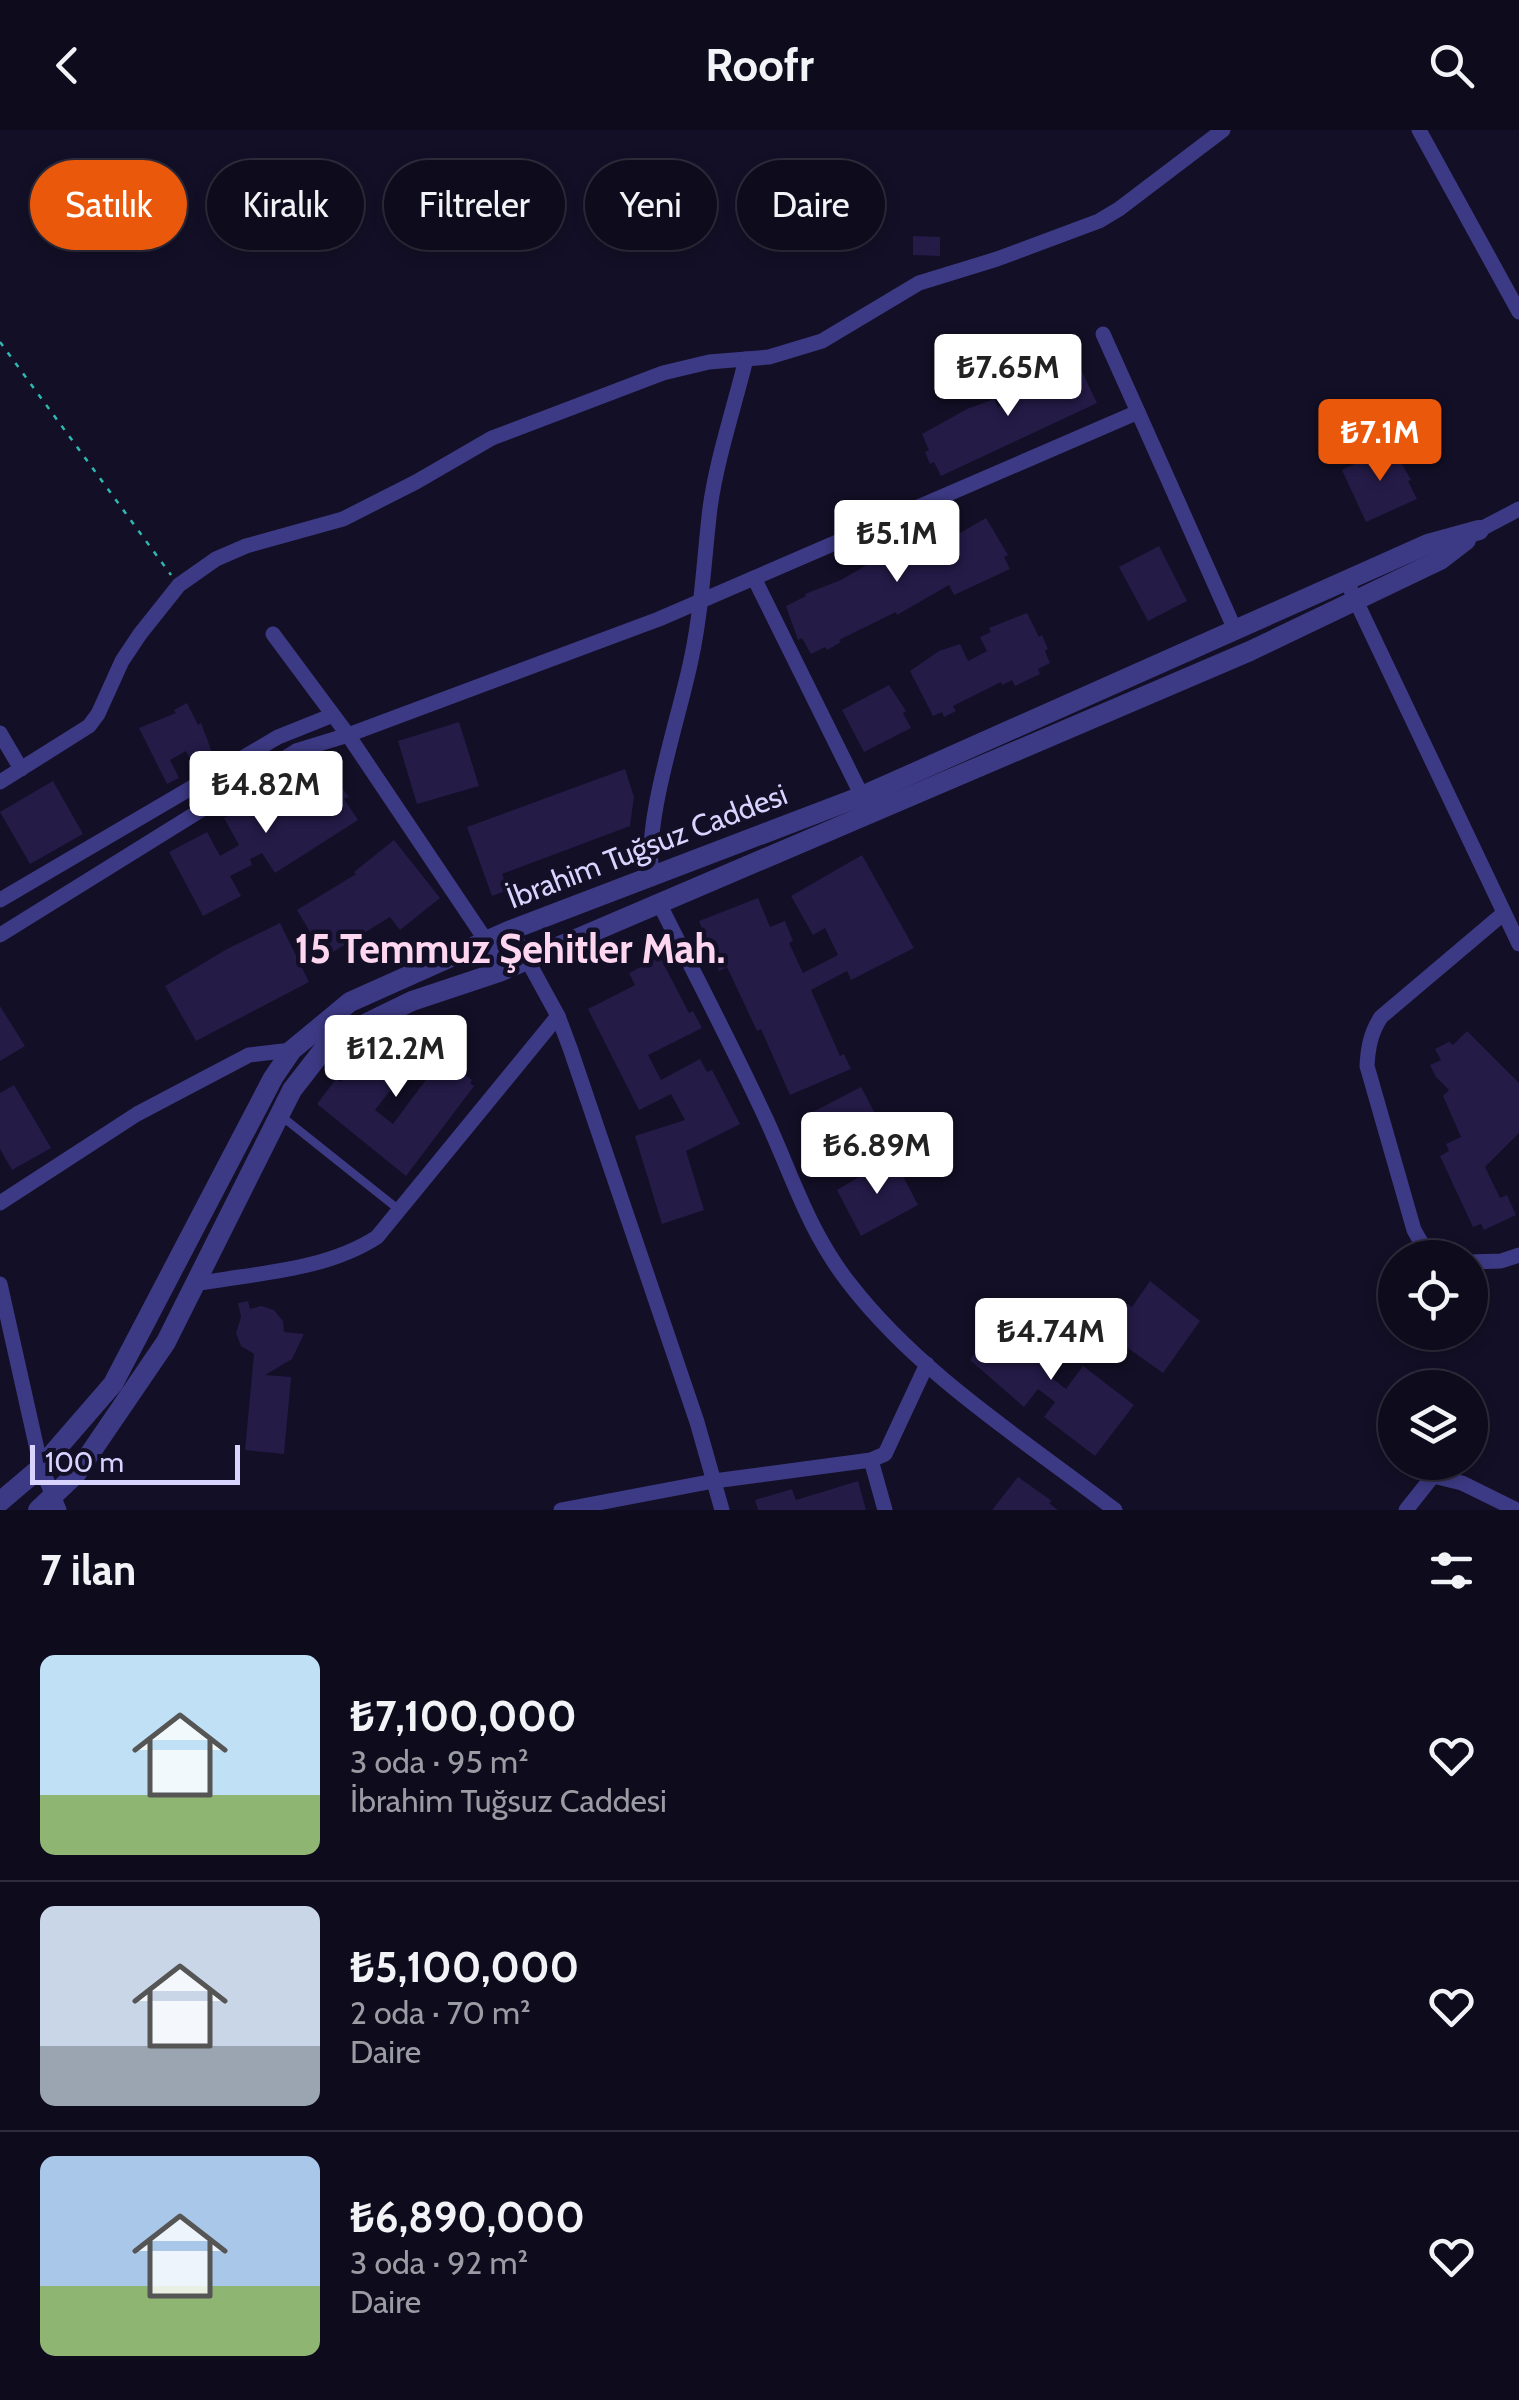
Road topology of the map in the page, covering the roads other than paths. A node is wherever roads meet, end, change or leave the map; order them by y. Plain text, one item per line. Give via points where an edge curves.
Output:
1 (1223, 130) edge
2 (1419, 130) edge
3 (1519, 312) edge
4 (1102, 334) dead end
5 (746, 359) junction
6 (1138, 412) junction
7 (1519, 508) edge
8 (1480, 530) joint
9 (754, 578) junction
10 (1351, 591) junction
11 (702, 601) junction
12 (1236, 632) junction
13 (273, 634) dead end
14 (333, 715) junction
15 (0, 733) edge
16 (348, 736) junction
17 (21, 770) junction
18 (0, 782) edge
19 (862, 796) junction
20 (652, 878) junction
21 (0, 900) edge
22 (658, 902) junction
23 (1504, 913) junction
24 (510, 930) junction
25 (0, 934) edge
26 (488, 942) junction
27 (1519, 944) edge
28 (526, 960) junction
29 (499, 972) junction
30 (558, 1016) junction
31 (292, 1050) junction
32 (280, 1114) junction
33 (0, 1203) edge
34 (398, 1208) junction
35 (1420, 1240) edge
36 (1519, 1256) edge
37 (1488, 1261) edge
38 (0, 1284) edge
39 (195, 1284) junction
40 (927, 1364) junction
41 (871, 1460) junction
42 (41, 1467) junction
43 (714, 1481) junction
44 (0, 1502) edge
45 (50, 1505) edge
46 (561, 1510) edge
47 (722, 1510) edge
48 (884, 1510) edge
49 (1114, 1510) edge
50 (1406, 1510) edge
51 (1517, 1510) edge

1 - 5 street via 1099,221 919,283 822,342
2 - 3 street
4 - 6 street
5 - 11 street via 710,506
5 - 17 street via 663,372 525,424 366,509 216,559 179,585 122,661 89,726
6 - 9 street
6 - 12 street
7 - 8 street, İbrahim Tuğsuz Caddesi
8 - 10 street, İbrahim Tuğsuz Caddesi via 1428,544
9 - 11 street
9 - 19 street
10 - 12 street, İbrahim Tuğsuz Caddesi
10 - 22 street, İbrahim Tuğsuz Caddesi via 1250,652
10 - 23 street
11 - 16 street
11 - 20 street via 654,818
12 - 19 street, İbrahim Tuğsuz Caddesi
13 - 14 street
14 - 16 street
14 - 21 street via 278,737
15 - 17 street
16 - 25 street via 296,752
16 - 26 street
17 - 18 street
19 - 20 street, İbrahim Tuğsuz Caddesi
20 - 24 street, İbrahim Tuğsuz Caddesi
22 - 28 street, İbrahim Tuğsuz Caddesi
22 - 40 street via 820,1242 874,1313
23 - 27 street
23 - 35 street via 1381,1017 1370,1040 1367,1066
24 - 26 street, İbrahim Tuğsuz Caddesi
24 - 28 street
26 - 29 street
26 - 31 street, İbrahim Tuğsuz Caddesi via 350,1002
28 - 29 street, İbrahim Tuğsuz Caddesi
28 - 30 street
29 - 32 street, İbrahim Tuğsuz Caddesi via 412,1001 330,1041
30 - 34 street
30 - 43 street
31 - 33 street via 248,1055 137,1114
31 - 42 street, İbrahim Tuğsuz Caddesi via 113,1384
32 - 34 lane
32 - 39 street, İbrahim Tuğsuz Caddesi
34 - 39 street via 376,1237 331,1260
36 - 37 street
38 - 42 street
39 - 45 street, İbrahim Tuğsuz Caddesi via 166,1342
40 - 41 street via 885,1454
40 - 49 street
41 - 43 street
41 - 48 street
42 - 44 street, İbrahim Tuğsuz Caddesi
42 - 45 street
43 - 46 street
43 - 47 street
50 - 51 street via 1432,1476

